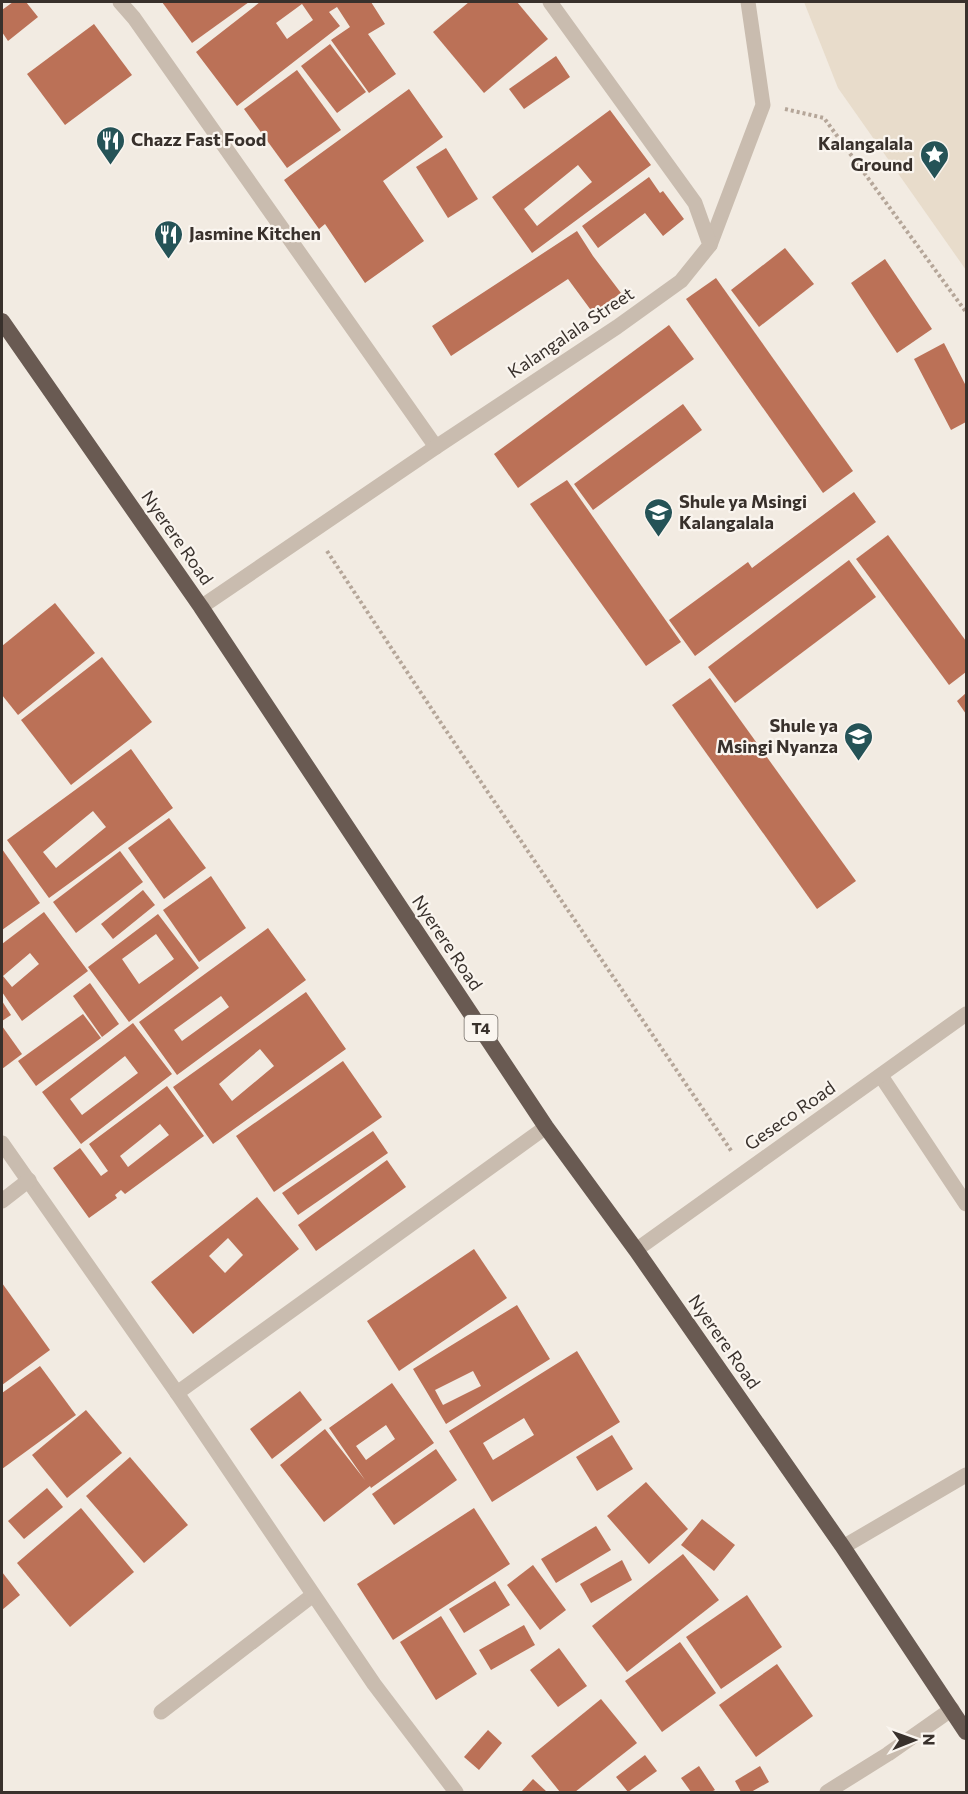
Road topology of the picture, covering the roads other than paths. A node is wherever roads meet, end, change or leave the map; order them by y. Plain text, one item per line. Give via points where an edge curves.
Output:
1 (120, 2) edge
2 (550, 2) edge
3 (748, 2) edge
4 (710, 244) junction
5 (2, 321) edge
6 (436, 447) junction
7 (201, 607) junction
8 (966, 1014) edge
9 (881, 1076) junction
10 (546, 1127) junction
11 (2, 1143) edge
12 (29, 1180) junction
13 (2, 1201) edge
14 (966, 1204) edge
15 (636, 1250) junction
16 (177, 1393) junction
17 (966, 1474) edge
18 (843, 1547) junction
19 (313, 1595) junction
20 (952, 1709) junction
21 (160, 1712) dead end
22 (966, 1732) edge
23 (456, 1792) edge
24 (827, 1792) edge

1 - 6 street
2 - 4 street via 694,202
3 - 4 street, Kalangalala Street via 764,105
4 - 6 street, Kalangalala Street via 681,281
5 - 7 highway, Nyerere Road / T4
6 - 7 street, Kalangalala Street
7 - 10 highway, Nyerere Road / T4
8 - 9 street, Geseco Road
9 - 14 street
9 - 15 street, Geseco Road
10 - 15 highway, Nyerere Road / T4
10 - 16 street
11 - 12 street
12 - 13 street
12 - 16 street
15 - 18 highway, Nyerere Road / T4
16 - 19 street
17 - 18 street
18 - 20 highway, Nyerere Road / T4
19 - 21 street
19 - 23 street
20 - 22 highway, Nyerere Road / T4
20 - 24 street

